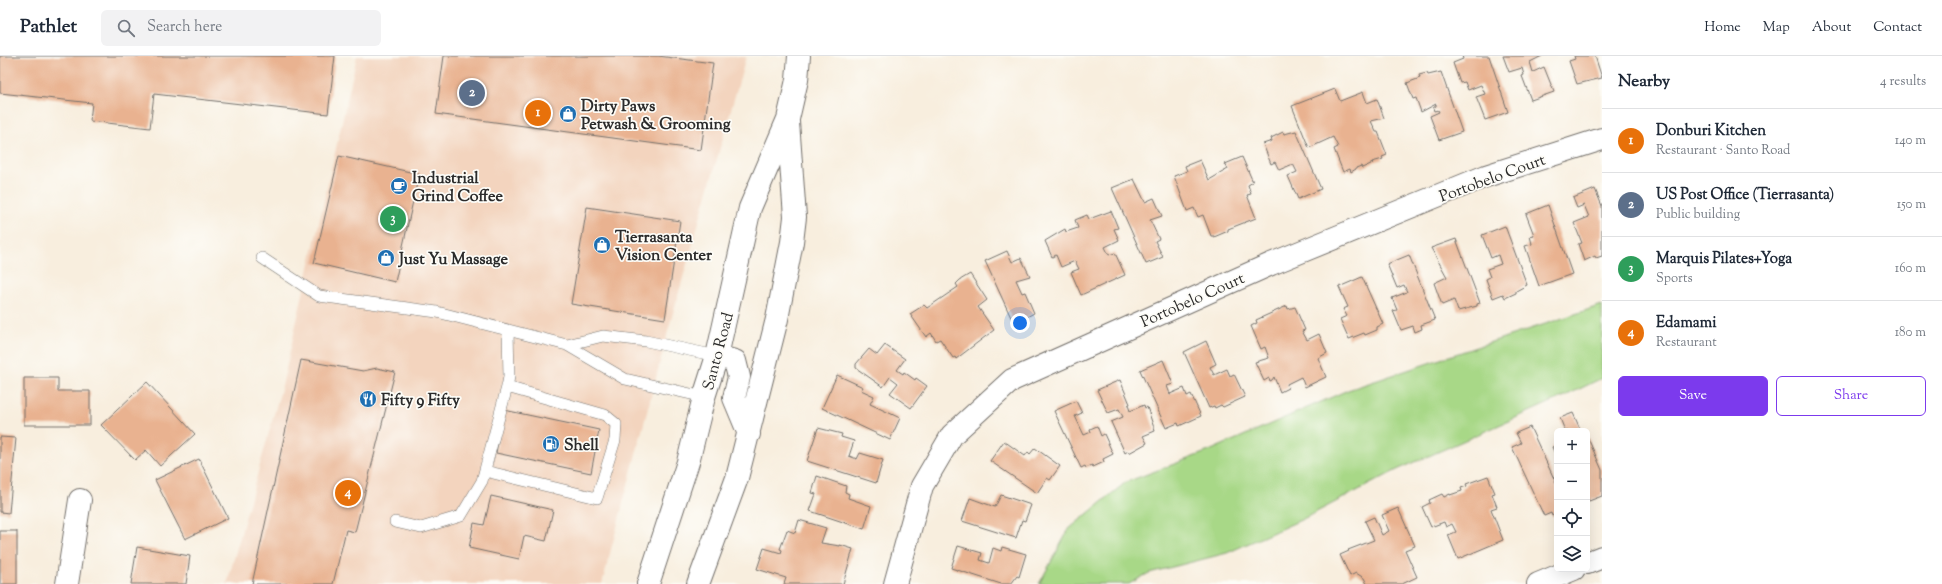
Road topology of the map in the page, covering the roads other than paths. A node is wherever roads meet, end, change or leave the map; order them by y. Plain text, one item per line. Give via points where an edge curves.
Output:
1 (799, 56) edge
2 (788, 119) junction
3 (1602, 139) edge
4 (262, 258) dead end
5 (508, 330) junction
6 (567, 345) junction
7 (718, 356) junction
8 (506, 387) junction
9 (704, 397) junction
10 (749, 434) junction
11 (485, 471) junction
12 (80, 500) dead end
13 (395, 522) dead end
14 (1602, 557) edge
15 (1590, 563) edge
16 (1568, 572) edge
17 (1545, 583) edge
18 (67, 584) edge
19 (648, 584) edge
20 (698, 584) edge
21 (895, 584) edge

1 - 2 main road, Santo Road
2 - 7 main road, Santo Road via 750,208
2 - 10 main road, Santo Road via 795,216 792,242 777,319
3 - 21 main road, Portobelo Court via 1486,176 1292,255 1012,380 952,435 922,486
4 - 5 lane via 319,296 437,312
5 - 6 lane
5 - 8 lane via 509,377
6 - 7 lane via 603,336 646,341
6 - 9 lane via 625,379
7 - 9 main road, Santo Road
7 - 10 main road via 735,361 739,377 734,398
8 - 11 lane
8 - 11 lane via 604,416 616,424 615,440 597,498
9 - 19 main road, Santo Road via 688,462
10 - 20 main road, Santo Road via 737,478
11 - 13 lane via 482,481 461,516 421,528
12 - 18 main road
14 - 15 main road
16 - 17 main road

